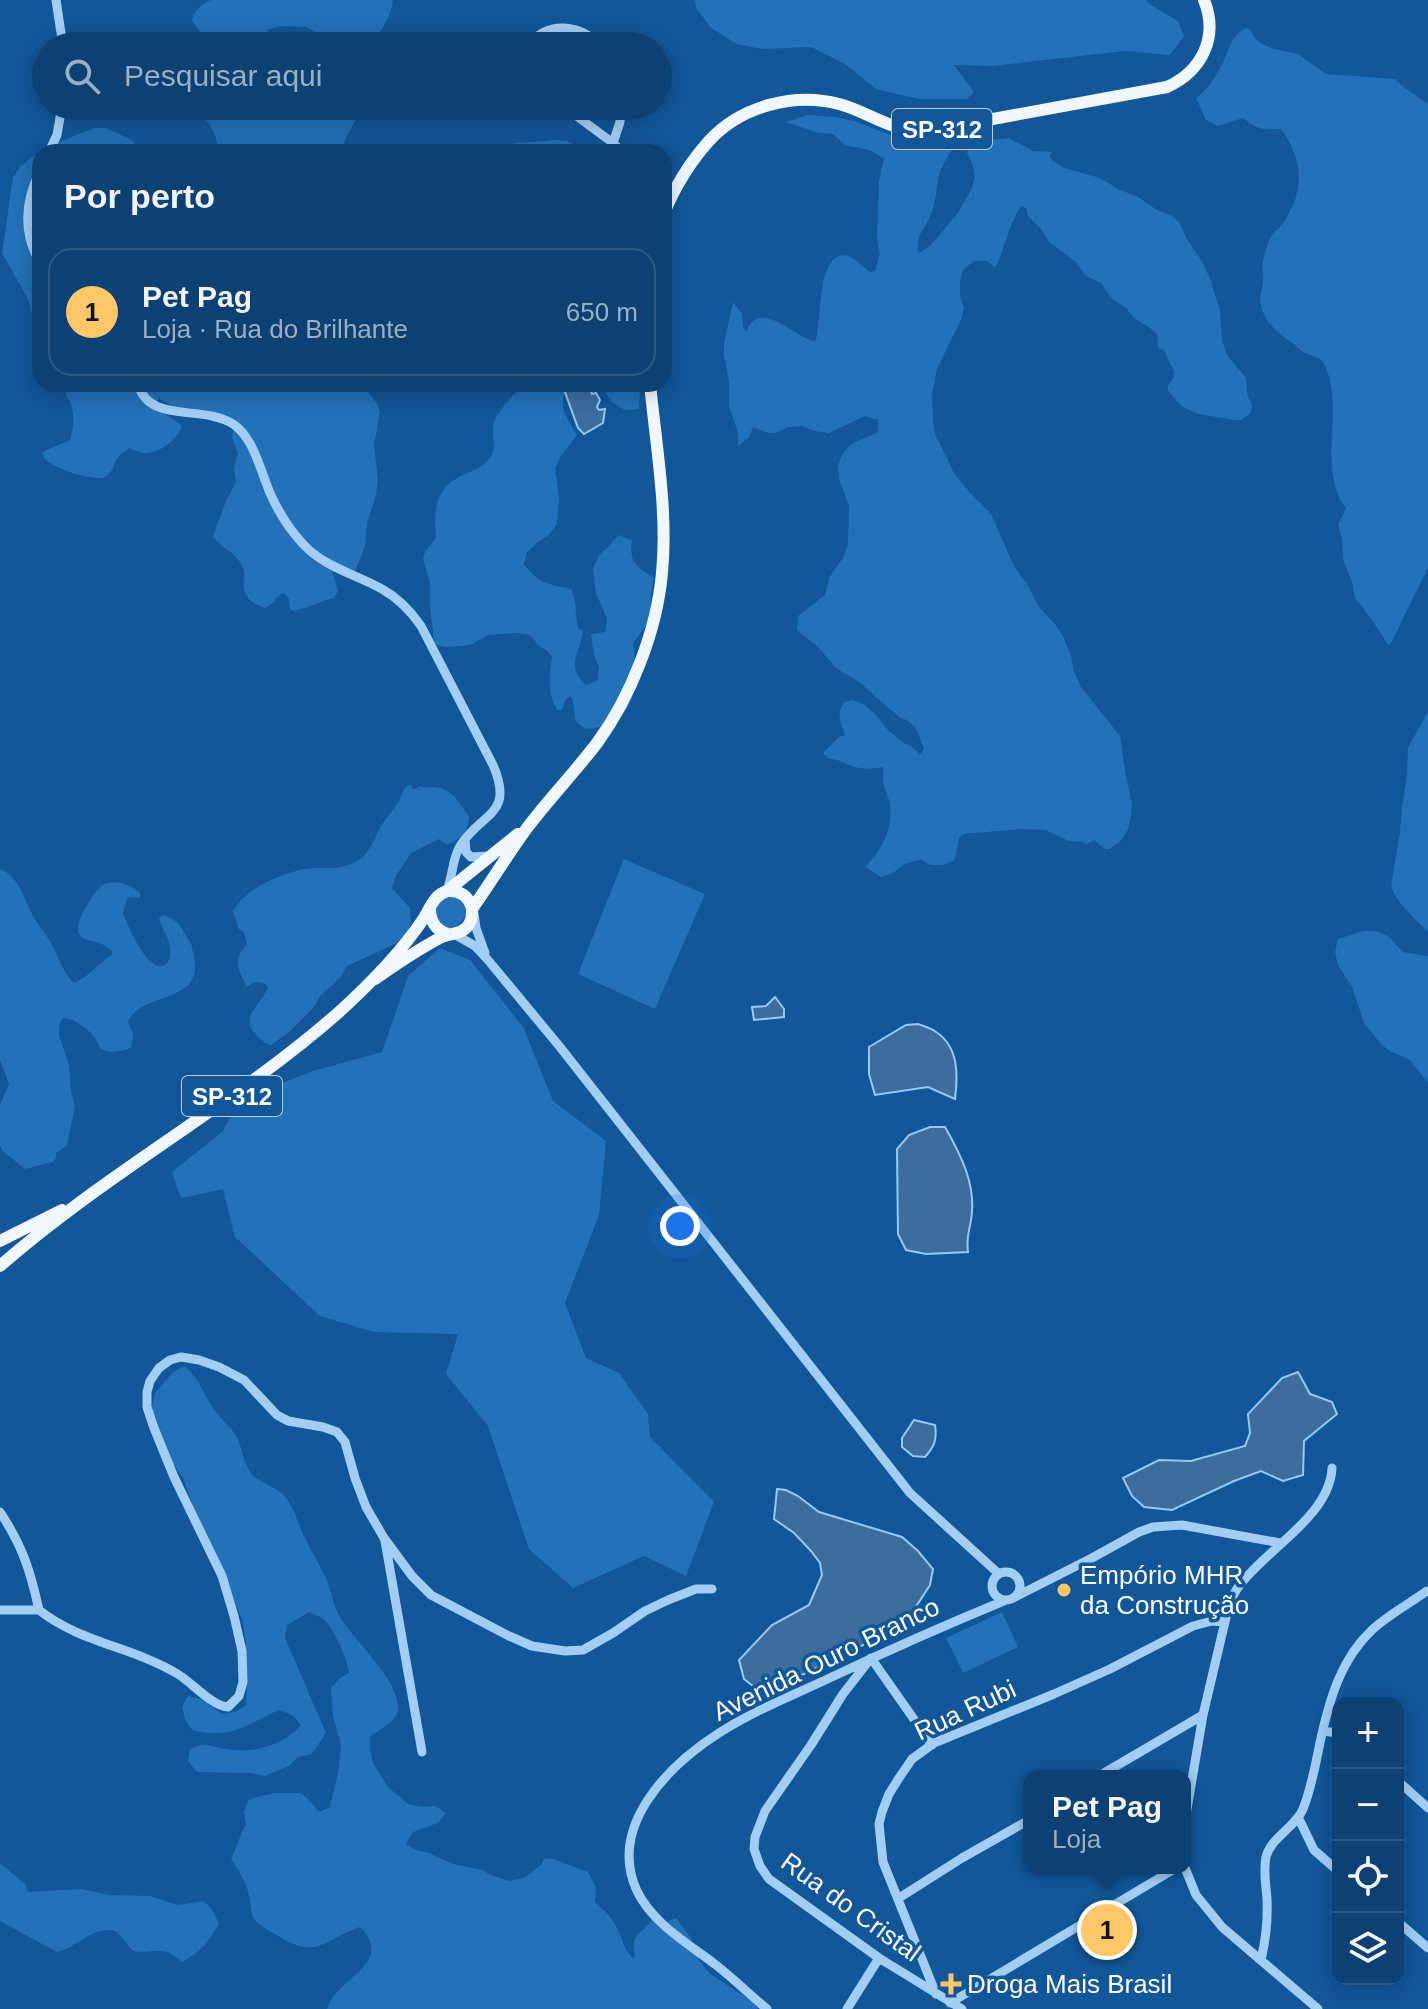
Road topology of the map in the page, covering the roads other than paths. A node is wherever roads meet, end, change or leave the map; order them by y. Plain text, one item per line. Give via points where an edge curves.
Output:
1 (56, 0) edge
2 (1204, 0) edge
3 (61, 32) edge
4 (541, 32) edge
5 (578, 32) edge
6 (60, 120) edge
7 (582, 120) edge
8 (620, 120) edge
9 (613, 143) joint
10 (53, 144) edge
11 (32, 191) edge
12 (672, 191) edge
13 (32, 246) edge
14 (140, 392) edge
15 (651, 392) edge
16 (527, 828) junction
17 (465, 839) junction
18 (489, 856) junction
19 (447, 891) junction
20 (430, 908) junction
21 (472, 909) junction
22 (451, 934) junction
23 (488, 960) junction
24 (375, 979) junction
25 (80, 1201) junction
26 (0, 1241) edge
27 (0, 1266) edge
28 (1332, 1468) dead end
29 (0, 1512) edge
30 (384, 1538) junction
31 (1280, 1543) junction
32 (999, 1574) junction
33 (1020, 1586) junction
34 (1037, 1586) junction
35 (992, 1588) junction
36 (712, 1589) dead end
37 (1427, 1591) edge
38 (1011, 1598) junction
39 (984, 1609) junction
40 (0, 1610) edge
41 (39, 1610) junction
42 (1225, 1622) junction
43 (871, 1658) junction
44 (1203, 1715) junction
45 (1323, 1731) junction
46 (1332, 1732) edge
47 (932, 1745) junction
48 (422, 1752) dead end
49 (1109, 1770) edge
50 (1191, 1786) edge
51 (1404, 1786) edge
52 (1428, 1808) edge
53 (1298, 1817) junction
54 (1023, 1823) edge
55 (1332, 1866) edge
56 (1166, 1874) edge
57 (1186, 1874) edge
58 (899, 1898) junction
59 (1404, 1927) edge
60 (1428, 1948) edge
61 (879, 1958) junction
62 (1261, 1960) junction
63 (936, 1994) junction
64 (950, 2003) junction
65 (767, 2009) edge
66 (847, 2009) edge
67 (962, 2009) edge
68 (1318, 2009) edge

1 - 3 street
2 - 12 main road, SP-312 via 1210,25 1205,48 1191,72 1167,87 933,130 898,127 825,101 778,103 722,129
4 - 5 street
6 - 10 street
7 - 9 street
8 - 9 street
11 - 13 street
14 - 17 street via 151,405 208,414 240,430 280,513 304,546 383,590 414,616 501,787 494,811
15 - 16 main road, SP-312 via 664,539 654,617 613,721
16 - 18 main road, SP-312
16 - 21 main road, SP-312
17 - 18 street via 468,855
17 - 19 street
18 - 19 main road, SP-312
19 - 20 main road, SP-312
19 - 21 main road via 463,895
20 - 22 main road via 432,922
20 - 24 main road, SP-312
21 - 22 main road, SP-312 via 466,928
21 - 23 street
22 - 23 street
22 - 24 main road, SP-312 via 414,951
23 - 32 street via 910,1493
24 - 25 main road, SP-312 via 304,1042
25 - 26 main road, SP-312
25 - 27 main road, SP-312
28 - 31 street via 1321,1502
29 - 41 street via 22,1548
30 - 36 street via 431,1595 532,1646 583,1650 668,1600
30 - 41 street via 337,1432 288,1421 244,1380 181,1357 159,1368 150,1381 147,1407 222,1576 242,1651 239,1696 223,1707 164,1666 69,1630
30 - 48 street
31 - 34 street, Avenida Ouro Branco via 1182,1525 1159,1526
31 - 42 street via 1237,1588
32 - 33 street via 1011,1573
32 - 35 street
33 - 34 street, Avenida Ouro Branco
33 - 38 street
34 - 38 street, Avenida Ouro Branco
35 - 38 street via 998,1597
35 - 39 street
37 - 45 street via 1358,1644 1333,1690
38 - 39 street, Avenida Ouro Branco
39 - 43 street, Avenida Ouro Branco
40 - 41 street
42 - 44 street
42 - 47 street, Rua Rubi via 1193,1626 1054,1694
43 - 47 street
43 - 61 street, Rua do Cristal via 765,1811 754,1849 769,1879
43 - 65 street, Avenida Ouro Branco via 719,1732 659,1785 633,1828 631,1869 646,1907
44 - 49 street
44 - 50 street
45 - 46 street
45 - 53 street
47 - 58 street, Rua Rubi via 912,1759 889,1794 879,1824 883,1862
51 - 52 street
53 - 55 street via 1314,1850
53 - 62 street via 1266,1857 1268,1924
54 - 58 street
56 - 64 street
57 - 62 street via 1209,1913
58 - 63 street, Rua Rubi
59 - 60 street
61 - 63 street, Rua do Cristal
61 - 66 street
62 - 68 street
63 - 64 street, Rua do Cristal
64 - 67 street, Rua do Cristal

